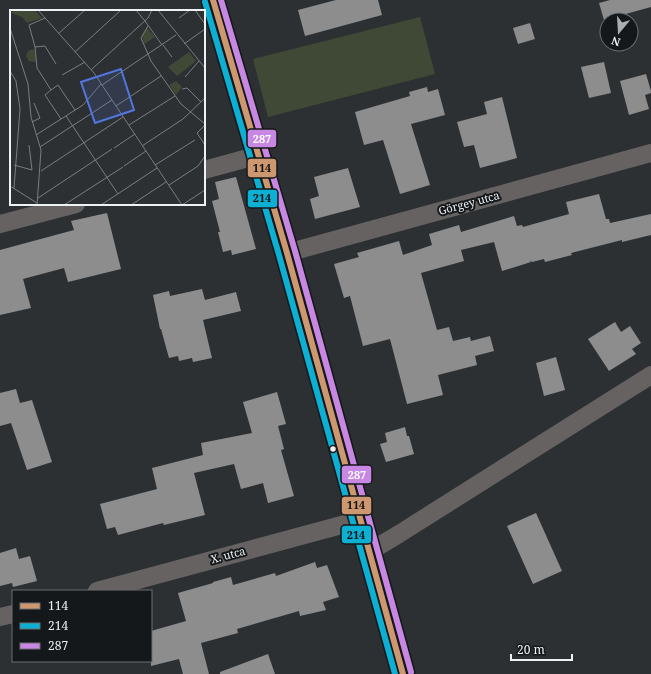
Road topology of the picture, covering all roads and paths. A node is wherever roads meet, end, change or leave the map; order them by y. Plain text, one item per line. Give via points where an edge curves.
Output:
1 (214, 0) edge
2 (651, 153) edge
3 (259, 155) junction
4 (205, 170) edge
5 (72, 205) edge
6 (0, 224) edge
7 (287, 252) junction
8 (651, 375) edge
9 (360, 520) junction
10 (369, 552) junction
11 (101, 590) edge
12 (12, 614) edge
13 (0, 617) edge
14 (403, 674) edge

1 - 3 street
2 - 7 street, Görgey utca
3 - 4 street
3 - 7 street
5 - 6 street
7 - 9 street
8 - 10 street
9 - 10 street
9 - 11 street, X. utca
10 - 14 street
12 - 13 street

